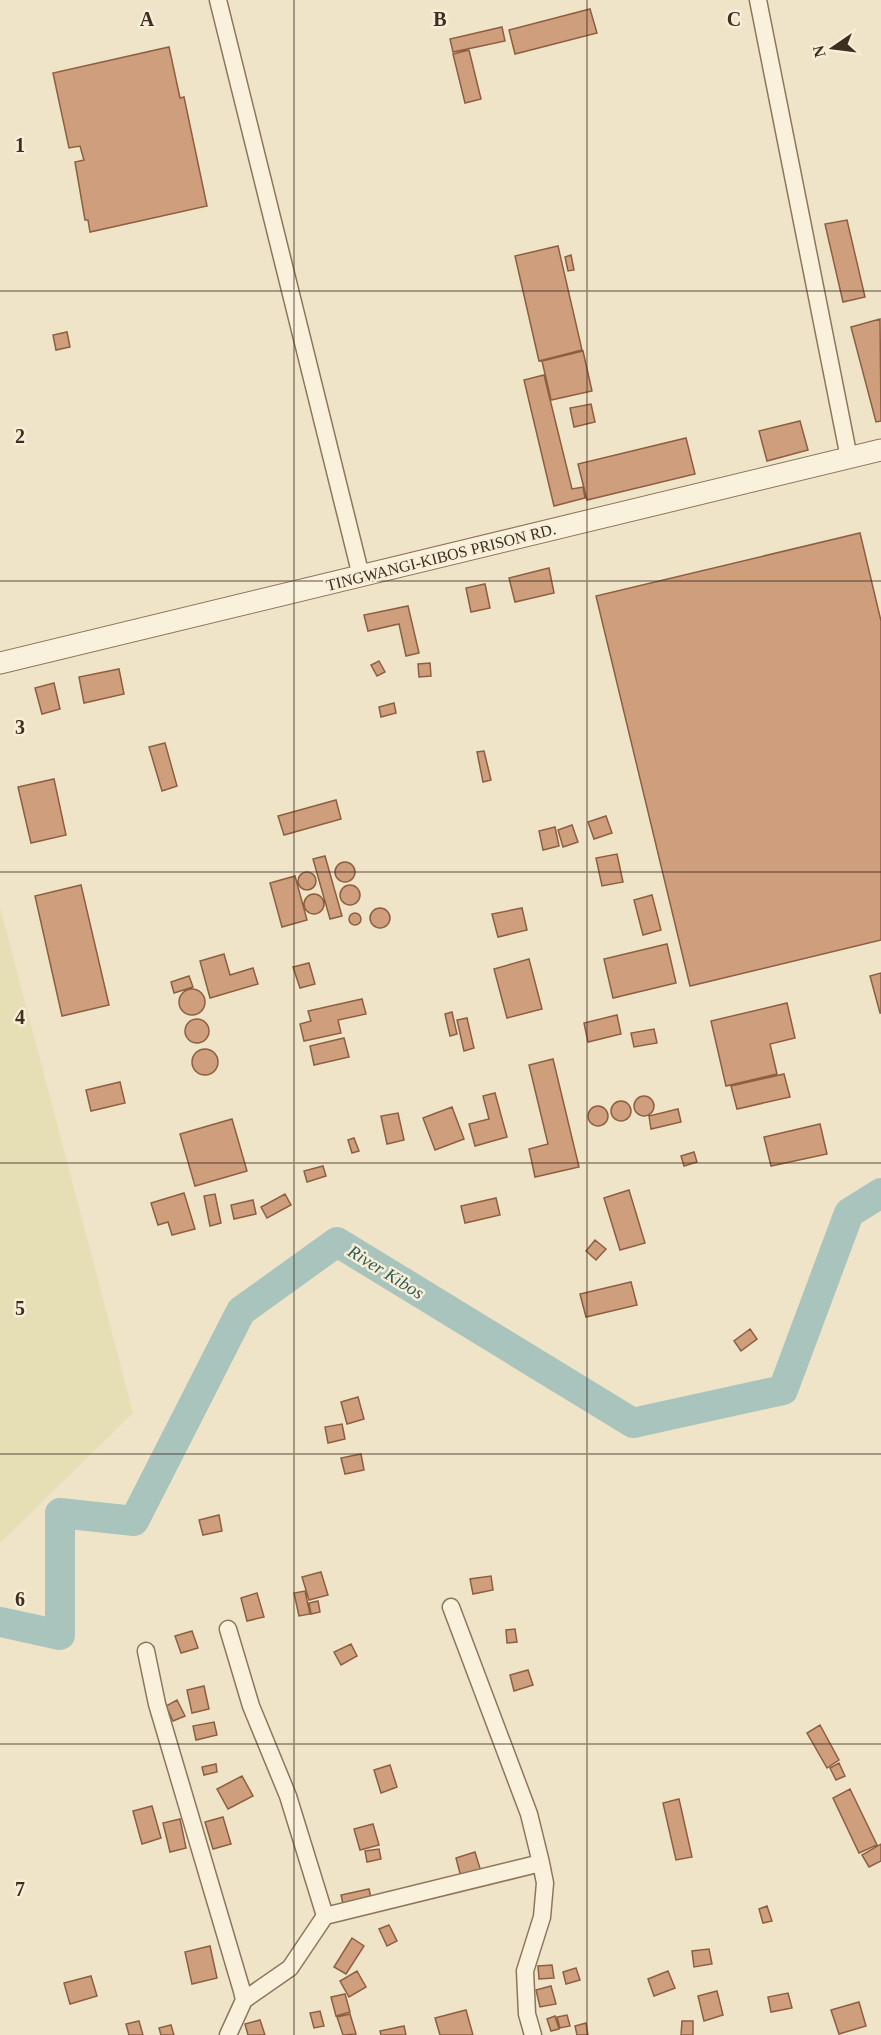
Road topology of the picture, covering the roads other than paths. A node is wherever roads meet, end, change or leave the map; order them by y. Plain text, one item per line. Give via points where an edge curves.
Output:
1 (218, 0) edge
2 (758, 0) edge
3 (881, 450) edge
4 (849, 458) junction
5 (361, 576) junction
6 (0, 663) edge
7 (451, 1607) dead end
8 (228, 1629) dead end
9 (146, 1651) dead end
10 (541, 1863) junction
11 (326, 1916) junction
12 (244, 2000) junction
13 (228, 2035) edge
14 (533, 2035) edge

1 - 5 street
2 - 4 street
3 - 4 street, TINGWANGI-KIBOS PRISON RD.
4 - 5 street, TINGWANGI-KIBOS PRISON RD.
5 - 6 street, TINGWANGI-KIBOS PRISON RD.
7 - 10 street via 529,1814
8 - 11 street
9 - 12 street
10 - 11 street
10 - 14 street via 545,1883 542,1917 525,1971 526,2014
11 - 12 street via 290,1968
12 - 13 street

